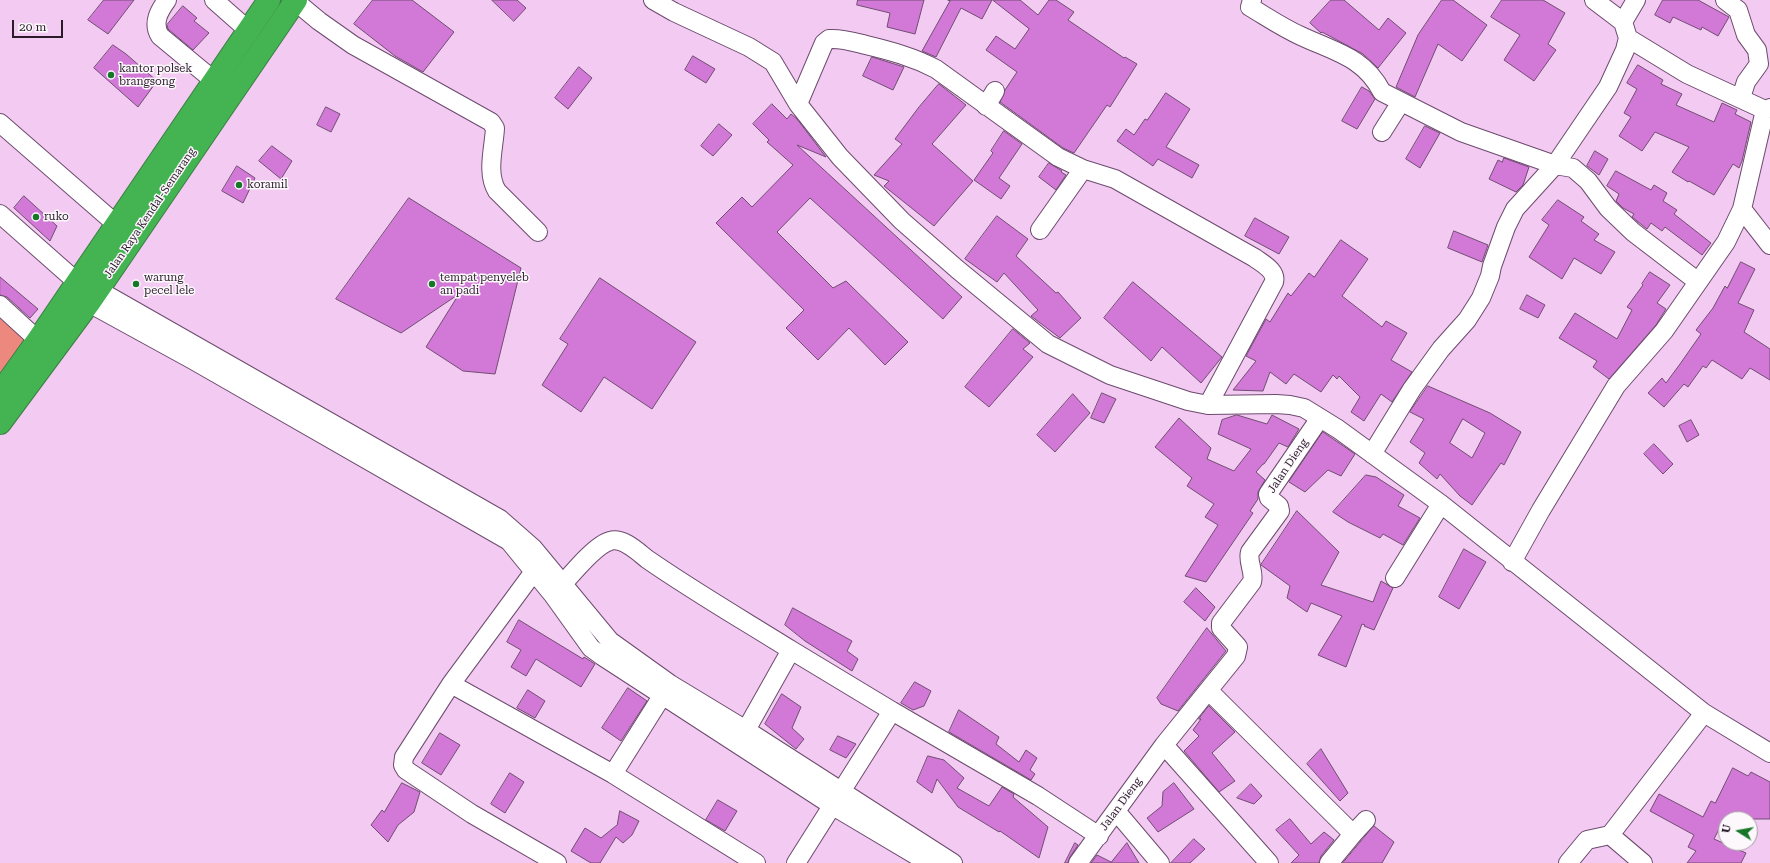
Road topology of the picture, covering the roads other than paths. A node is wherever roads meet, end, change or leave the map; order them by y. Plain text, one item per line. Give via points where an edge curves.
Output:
1 (167, 0) edge
2 (214, 0) edge
3 (269, 0) edge
4 (295, 0) edge
5 (653, 0) edge
6 (1252, 0) edge
7 (1594, 0) edge
8 (1636, 0) edge
9 (1725, 0) edge
10 (248, 30) junction
11 (1625, 30) junction
12 (214, 80) junction
13 (231, 95) junction
14 (1741, 98) junction
15 (1401, 102) junction
16 (798, 104) junction
17 (1768, 109) edge
18 (0, 123) edge
19 (1382, 132) dead end
20 (1555, 164) junction
21 (1083, 168) junction
22 (1742, 208) junction
23 (0, 214) edge
24 (116, 224) junction
25 (1040, 230) dead end
26 (538, 232) dead end
27 (1770, 245) edge
28 (1697, 281) junction
29 (77, 282) junction
30 (94, 296) junction
31 (0, 305) edge
32 (38, 340) junction
33 (0, 393) edge
34 (1208, 406) junction
35 (1320, 418) junction
36 (0, 423) edge
37 (1372, 454) junction
38 (1441, 504) junction
39 (1512, 562) junction
40 (538, 566) junction
41 (1395, 578) dead end
42 (558, 589) junction
43 (791, 650) junction
44 (451, 684) junction
45 (666, 689) junction
46 (1210, 691) junction
47 (892, 711) junction
48 (1704, 713) junction
49 (746, 730) junction
50 (1164, 745) junction
51 (1770, 753) edge
52 (612, 774) junction
53 (838, 799) junction
54 (1116, 811) junction
55 (1366, 820) dead end
56 (1352, 834) junction
57 (1610, 835) junction
58 (1099, 836) junction
59 (557, 863) edge
60 (756, 863) edge
61 (796, 863) edge
62 (928, 863) edge
63 (953, 863) edge
64 (1078, 863) edge
65 (1160, 863) edge
66 (1269, 863) edge
67 (1329, 863) edge
68 (1568, 863) edge
69 (1643, 863) edge

1 - 12 street via 159,11 156,23 160,36
2 - 10 street
3 - 10 highway, Jalan Raya Kendal-Semarang
4 - 13 highway, Jalan Raya Kendal-Semarang
4 - 26 street via 353,45 491,122 494,128 493,185
5 - 16 street via 749,47 773,62
6 - 15 street via 1250,7 1300,36 1359,63 1376,80 1382,92
7 - 11 street
8 - 11 street
9 - 14 street via 1738,10 1746,35 1757,50 1759,64 1746,82
10 - 12 highway, Jalan Raya Kendal-Semarang
11 - 14 street via 1687,74
11 - 20 street via 1625,50 1608,87
12 - 13 street
12 - 24 highway, Jalan Raya Kendal-Semarang
13 - 30 highway, Jalan Raya Kendal-Semarang
14 - 17 street
15 - 19 street
15 - 20 street via 1461,132
16 - 21 street via 824,43 829,39 844,39 898,52 936,69 990,99 1058,157
16 - 34 street via 840,157 902,221 1048,344 1110,375 1168,396
17 - 22 street
18 - 24 street
20 - 28 street via 1573,168 1588,181 1608,208 1632,232
20 - 37 street via 1515,209 1481,298 1468,320 1441,349 1412,389
21 - 25 street
21 - 34 street via 1115,179 1220,237 1255,258 1275,276
22 - 27 street
22 - 28 street via 1726,242
23 - 29 street
24 - 29 highway, Jalan Raya Kendal-Semarang
28 - 39 street via 1664,331 1612,392
29 - 32 highway, Jalan Raya Kendal-Semarang
30 - 36 highway, Jalan Raya Kendal-Semarang
30 - 40 street via 352,443 509,541
31 - 32 street
32 - 33 highway, Jalan Raya Kendal-Semarang
34 - 35 street via 1290,405 1304,408
35 - 37 street
35 - 46 street, Jalan Dieng via 1268,494 1279,506 1280,511 1250,552 1254,577 1252,582 1223,619 1221,626 1238,647 1238,652
37 - 38 street
38 - 39 street
38 - 41 street
39 - 48 street
40 - 42 street
40 - 44 street
42 - 43 street via 596,549 610,540 621,541 664,571
42 - 45 street via 606,649
43 - 47 street
43 - 49 street
44 - 52 street
44 - 59 street via 404,758 403,765 406,770 472,814
45 - 49 street
45 - 52 street
45 - 53 street
46 - 50 street, Jalan Dieng
46 - 56 street
47 - 53 street
47 - 58 street via 1038,796
48 - 51 street
48 - 57 street
49 - 53 street
50 - 54 street, Jalan Dieng
50 - 66 street
52 - 60 street
53 - 61 street
53 - 62 street
53 - 63 street
54 - 58 street, Jalan Dieng
54 - 65 street
55 - 56 street
56 - 67 street
57 - 68 street via 1587,840
57 - 69 street
58 - 64 street, Jalan Dieng

